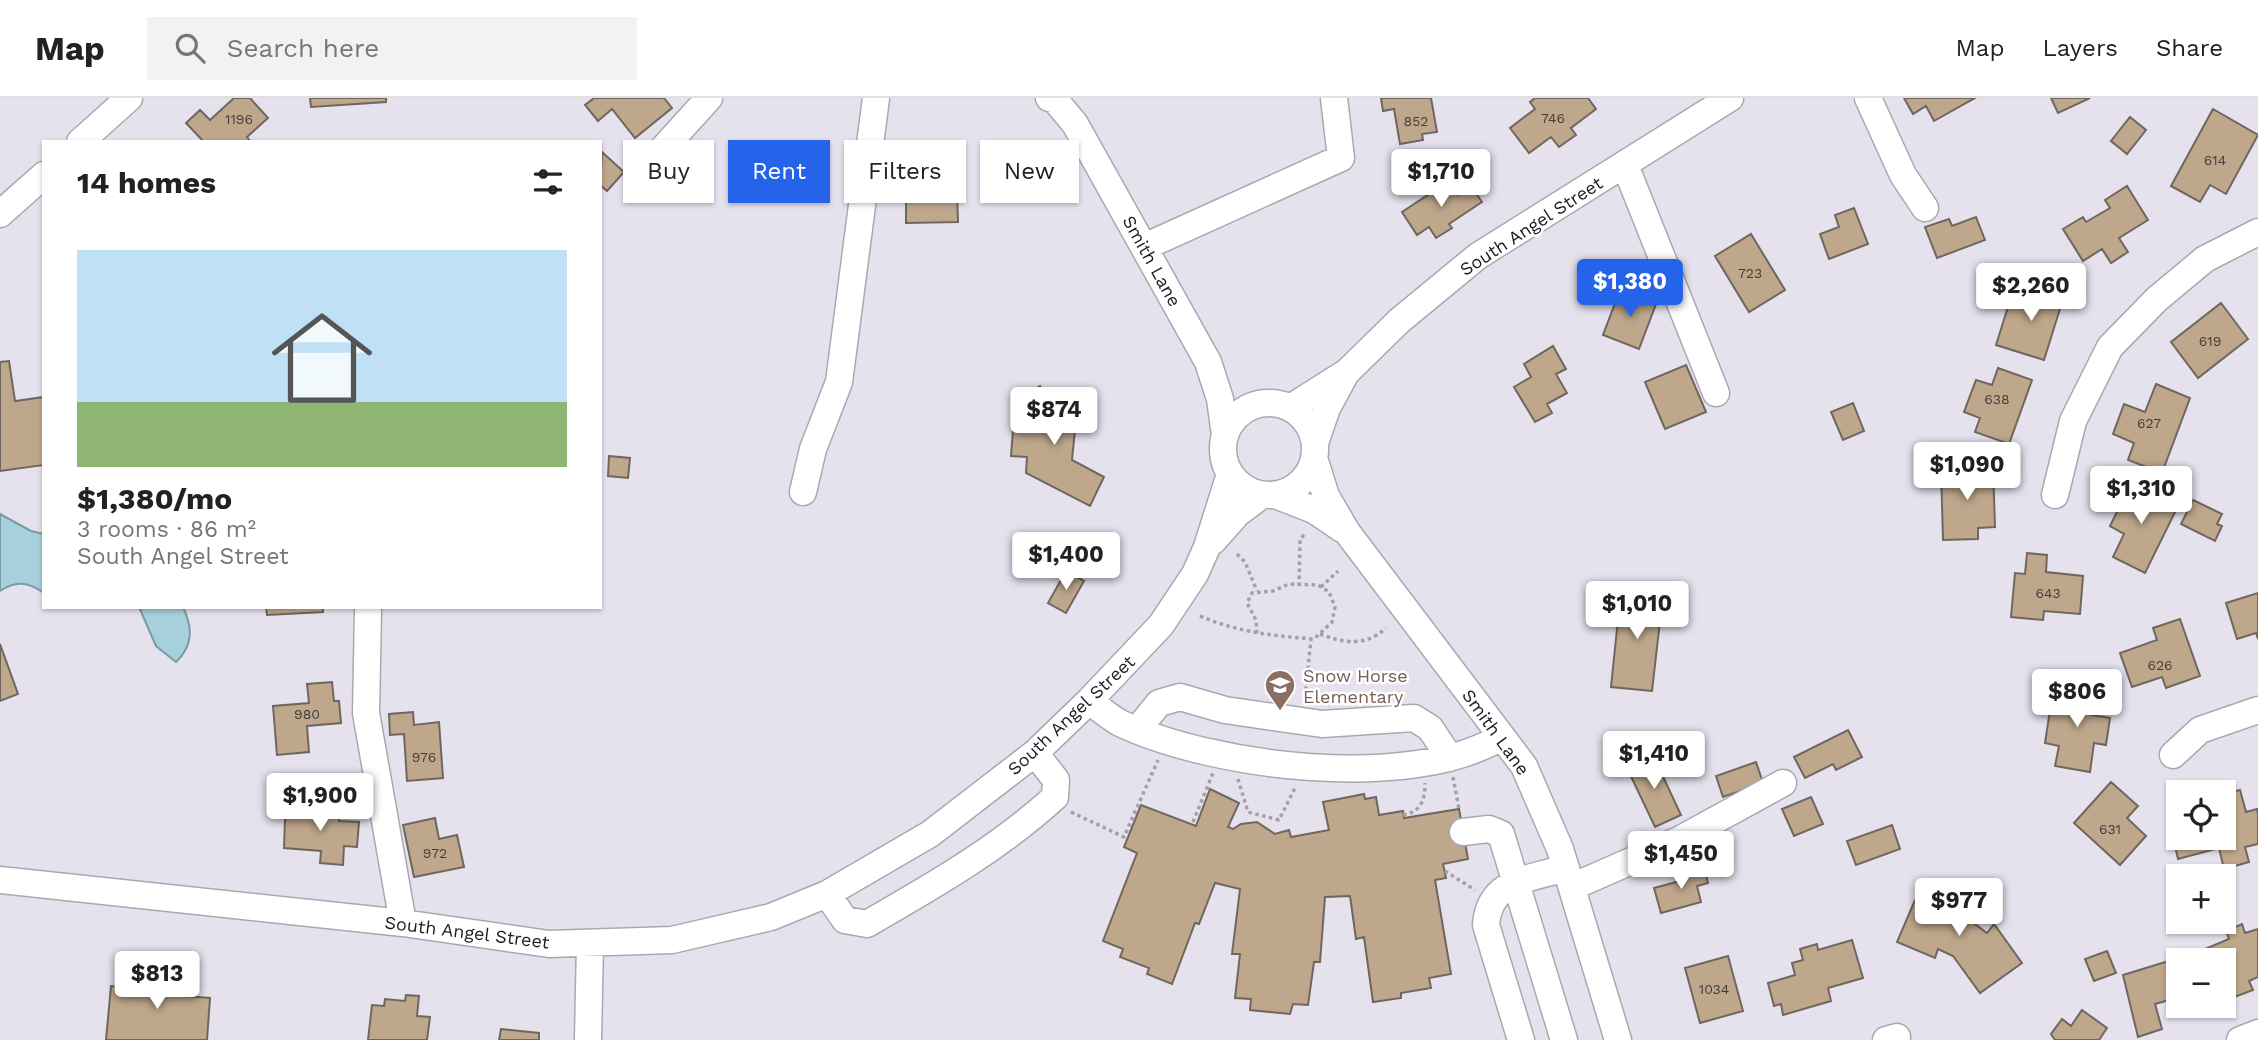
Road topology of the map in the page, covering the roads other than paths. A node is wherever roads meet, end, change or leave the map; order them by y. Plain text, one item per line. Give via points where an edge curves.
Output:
1 (129, 98) edge
2 (709, 98) edge
3 (876, 98) edge
4 (1049, 98) edge
5 (1334, 98) edge
6 (1730, 98) edge
7 (1868, 98) edge
8 (82, 140) edge
9 (671, 140) edge
10 (1625, 165) junction
11 (42, 177) edge
12 (1925, 208) dead end
13 (0, 214) edge
14 (2258, 232) edge
15 (1144, 247) junction
16 (1208, 362) junction
17 (1347, 372) junction
18 (1716, 393) dead end
19 (1277, 406) junction
20 (1224, 435) junction
21 (1314, 451) junction
22 (1230, 474) junction
23 (803, 492) dead end
24 (1269, 495) junction
25 (2055, 495) dead end
26 (1347, 532) junction
27 (1207, 547) junction
28 (368, 610) dead end
29 (1089, 701) junction
30 (2258, 709) edge
31 (1137, 730) junction
32 (1501, 737) junction
33 (1035, 753) junction
34 (2173, 755) dead end
35 (1451, 765) junction
36 (1783, 783) dead end
37 (1461, 820) road end
38 (1569, 878) junction
39 (0, 880) edge
40 (1517, 883) junction
41 (827, 894) junction
42 (402, 923) junction
43 (590, 943) junction
44 (2258, 1033) edge
45 (588, 1040) edge
46 (1521, 1040) edge
47 (1564, 1040) edge
48 (1618, 1040) edge
49 (2240, 1040) edge

1 - 8 street
2 - 9 street
3 - 23 street via 839,382 813,449
4 - 15 street, Smith Lane via 1075,124
5 - 15 street via 1341,158
6 - 10 street, South Angel Street
7 - 12 street via 1903,175
10 - 17 street, South Angel Street via 1478,256 1399,321
10 - 18 street
11 - 13 street
14 - 25 street via 2205,259 2110,347 2073,421
15 - 16 street, Smith Lane
16 - 19 street, Smith Lane via 1240,391
16 - 20 street, Smith Lane via 1220,399
17 - 19 street, South Angel Street
17 - 21 street, South Angel Street via 1327,408
19 - 20 street via 1240,413
19 - 21 street via 1306,422
20 - 22 street via 1224,462
21 - 24 street via 1309,473 1299,484
21 - 26 street, Smith Lane via 1326,496
22 - 24 street via 1250,492
22 - 27 street, South Angel Street
24 - 26 street, Smith Lane via 1314,510
24 - 27 street, South Angel Street via 1237,514
26 - 32 street, Smith Lane
27 - 29 street, South Angel Street via 1161,625
28 - 42 street via 366,713
29 - 31 street
29 - 33 street, South Angel Street
30 - 34 street via 2200,730
31 - 35 street via 1223,757 1288,766
31 - 35 street via 1159,703 1180,697 1225,710 1322,724 1414,718 1430,728
32 - 35 street
32 - 38 street, Smith Lane via 1524,766
33 - 41 street, South Angel Street via 930,834
33 - 41 street via 1056,780 1055,797 962,869 867,924 845,920
36 - 38 street via 1679,841
37 - 40 street via 1501,834
38 - 40 street
38 - 48 street, Smith Lane
39 - 42 street, South Angel Street
40 - 46 street via 1503,887 1487,906 1486,925
40 - 47 street
41 - 43 street, South Angel Street via 771,917 672,940
42 - 43 street, South Angel Street via 549,944
43 - 45 street
44 - 49 street

